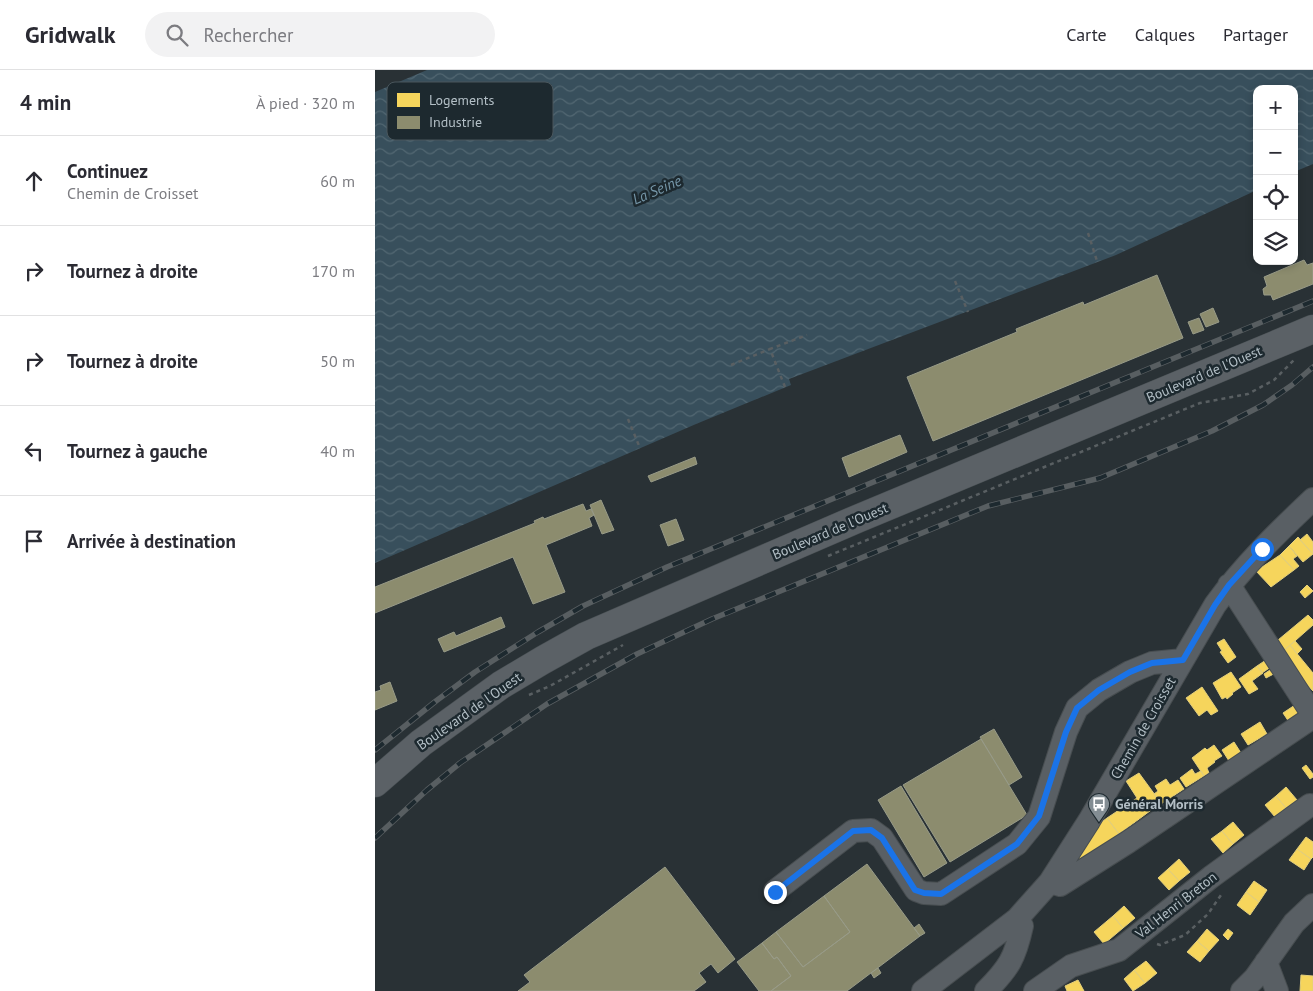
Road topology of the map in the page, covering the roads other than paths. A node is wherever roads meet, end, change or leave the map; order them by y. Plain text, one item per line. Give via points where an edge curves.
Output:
1 (1313, 329) edge
2 (1313, 499) edge
3 (1229, 585) junction
4 (1183, 660) junction
5 (1313, 716) edge
6 (375, 783) edge
7 (1310, 805) dead end
8 (1050, 882) junction
9 (775, 892) dead end
10 (1313, 905) edge
11 (1017, 919) junction
12 (1267, 962) junction
13 (923, 991) edge
14 (986, 991) edge
15 (1035, 991) edge
16 (1242, 991) edge
17 (1277, 991) edge

1 - 6 main road, Boulevard de l'Ouest via 866,515 586,636 501,685 421,743
2 - 3 street, Chemin de Croisset
3 - 4 street, Chemin de Croisset
3 - 5 street
4 - 8 street, Chemin de Croisset
4 - 9 street via 1152,663 1130,672 1099,690 1077,708 1039,816 1017,844 941,894 915,890 882,838 871,830 853,831
5 - 8 street via 1094,864 1060,885
7 - 15 street, Val Henri Breton via 1211,877 1119,950 1071,966
8 - 11 street, Chemin de Croisset
10 - 12 street via 1294,923
11 - 13 street, Chemin de Croisset
11 - 14 street via 1022,926 1016,952 1002,976
12 - 16 street
12 - 17 street

